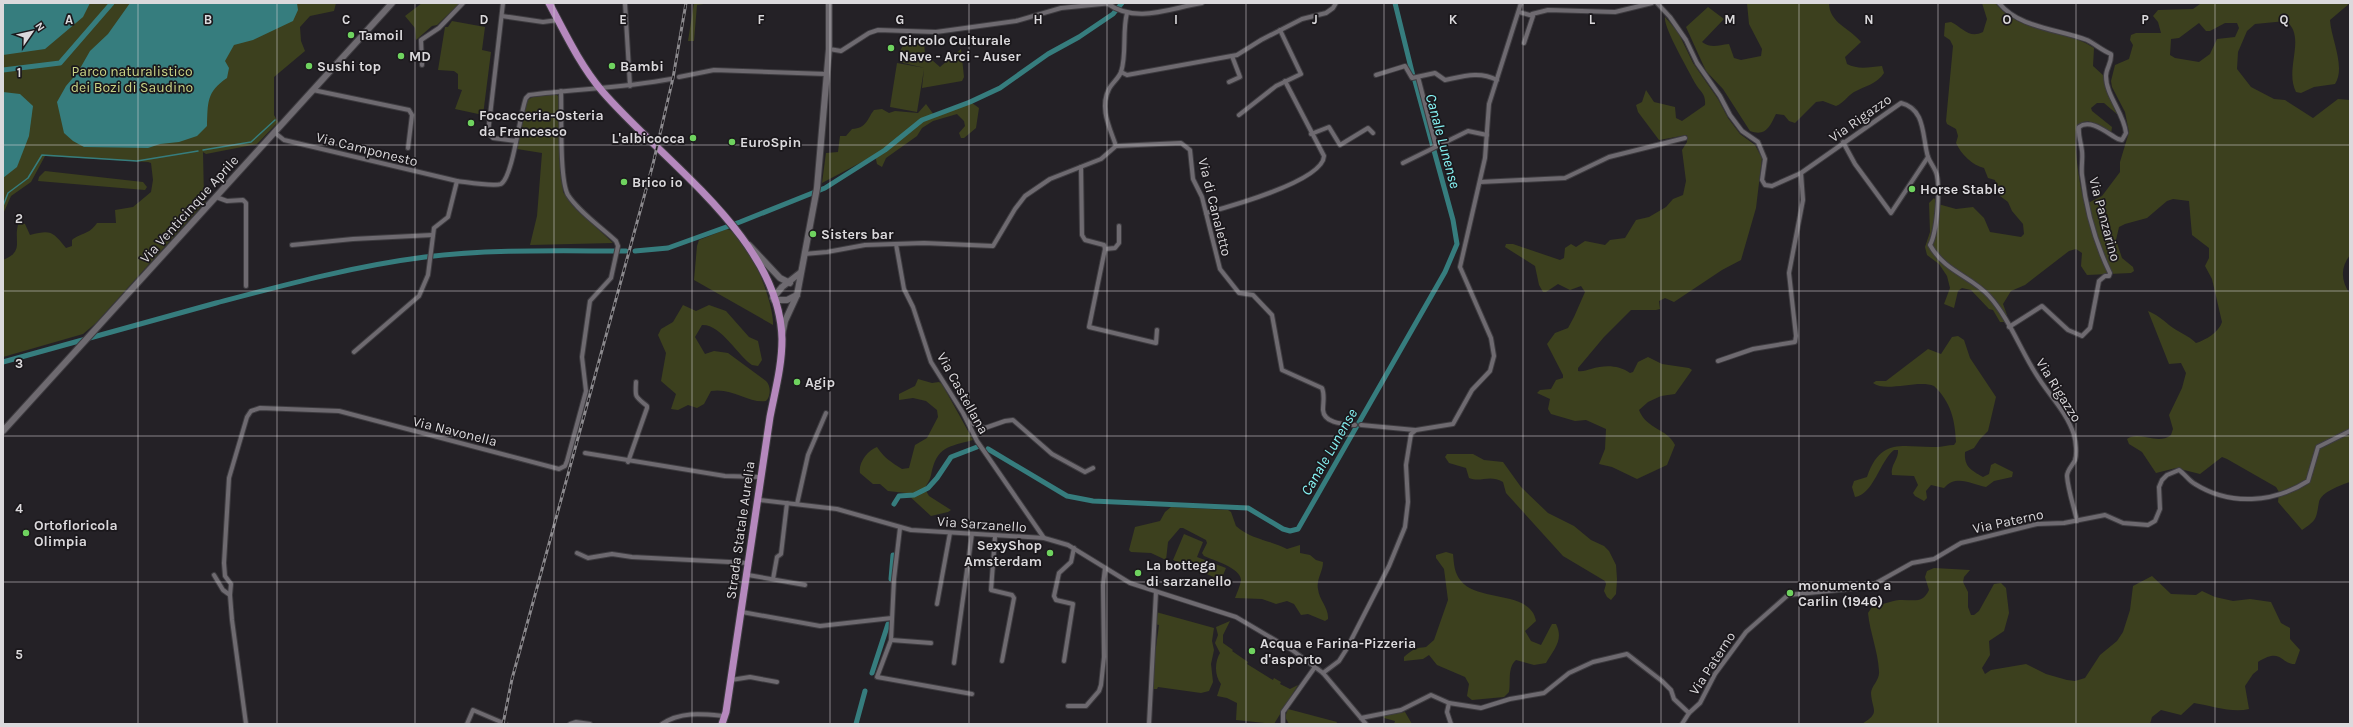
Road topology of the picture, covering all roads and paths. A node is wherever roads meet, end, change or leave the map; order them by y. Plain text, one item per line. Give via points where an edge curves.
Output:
1 (392, 3) edge
2 (463, 3) edge
3 (504, 3) edge
4 (549, 3) edge
5 (625, 3) edge
6 (828, 3) edge
7 (1202, 3) edge
8 (1336, 3) edge
9 (1521, 3) edge
10 (1652, 3) edge
11 (1657, 3) edge
12 (1999, 3) edge
13 (1111, 5) edge
14 (1519, 12) junction
15 (1127, 13) junction
16 (1532, 14) junction
17 (502, 16) junction
18 (558, 20) junction
19 (1280, 30) junction
20 (1524, 43) dead end
21 (828, 49) junction
22 (1232, 56) junction
23 (422, 65) dead end
24 (1121, 72) junction
25 (826, 74) junction
26 (1376, 75) dead end
27 (680, 77) dead end
28 (1418, 77) junction
29 (671, 79) dead end
30 (1497, 80) junction
31 (1286, 81) junction
32 (1229, 82) dead end
33 (630, 86) junction
34 (600, 89) junction
35 (313, 90) junction
36 (561, 91) junction
37 (1239, 115) dead end
38 (274, 132) junction
39 (1373, 133) dead end
40 (1311, 134) junction
41 (1487, 135) junction
42 (1685, 138) dead end
43 (516, 142) junction
44 (1843, 142) junction
45 (1116, 146) junction
46 (1436, 146) junction
47 (408, 148) dead end
48 (1928, 158) junction
49 (1403, 162) dead end
50 (1082, 167) junction
51 (1801, 173) junction
52 (457, 182) junction
53 (1480, 182) junction
54 (216, 197) junction
55 (1206, 213) junction
56 (1119, 226) dead end
57 (432, 235) junction
58 (748, 243) junction
59 (896, 244) junction
60 (292, 245) dead end
61 (1106, 249) junction
62 (804, 254) junction
63 (801, 272) junction
64 (790, 283) junction
65 (246, 286) dead end
66 (797, 295) junction
67 (774, 299) junction
68 (2009, 327) junction
69 (1157, 330) dead end
70 (782, 339) junction
71 (354, 352) dead end
72 (1718, 362) dead end
73 (636, 382) dead end
74 (826, 413) dead end
75 (968, 422) junction
76 (1355, 424) dead end
77 (1362, 425) dead end
78 (1416, 430) junction
79 (3, 431) edge
80 (2350, 431) edge
81 (585, 454) dead end
82 (628, 462) junction
83 (1093, 468) dead end
84 (761, 477) junction
85 (758, 500) junction
86 (787, 503) junction
87 (798, 504) junction
88 (2077, 520) junction
89 (900, 528) junction
90 (950, 533) junction
91 (972, 534) junction
92 (995, 537) junction
93 (1044, 538) junction
94 (1074, 548) junction
95 (577, 553) dead end
96 (750, 563) junction
97 (1105, 568) junction
98 (214, 574) dead end
99 (748, 575) junction
100 (773, 579) junction
101 (804, 585) dead end
102 (1156, 592) junction
103 (230, 593) junction
104 (937, 604) dead end
105 (742, 612) junction
106 (892, 618) junction
107 (891, 640) junction
108 (931, 642) dead end
109 (1002, 661) dead end
110 (1064, 661) dead end
111 (954, 663) dead end
112 (1315, 667) junction
113 (1323, 673) junction
114 (731, 680) junction
115 (777, 682) dead end
116 (972, 694) dead end
117 (1449, 703) junction
118 (1068, 706) dead end
119 (1689, 713) junction
120 (725, 716) junction
121 (1361, 718) junction
122 (502, 722) dead end
123 (246, 724) edge
124 (467, 724) edge
125 (570, 724) edge
126 (590, 724) edge
127 (662, 724) edge
128 (722, 724) edge
129 (1148, 724) edge
130 (1283, 724) edge
131 (1366, 724) edge
132 (1451, 724) edge
133 (1682, 724) edge

1 - 35 main road, Via Venticinque Aprile
2 - 23 street via 439,28 421,40
3 - 17 street
4 - 18 main road, Strada Statale Aurelia
5 - 33 street
6 - 21 main road, Strada Statale Aurelia
7 - 15 street via 1141,16
8 - 19 street via 1326,13 1302,19
9 - 14 street
10 - 16 street via 1615,12 1548,10
11 - 51 street, Via Rigazzo via 1686,40 1696,63 1720,96 1730,115 1742,131 1758,142 1765,159 1762,180 1765,185 1772,186
12 - 68 street, Via Panzarino via 2005,11 2024,22 2059,30 2089,41 2111,54 2112,60 2106,77 2111,96 2122,115 2126,133 2122,140 2092,124 2079,127 2085,191 2101,256 2110,273 2099,281 2090,328 2082,336 2074,334 2042,306
13 - 15 street
13 - 21 street via 1061,8 1016,21 936,32 878,30 841,51
14 - 16 street
14 - 30 street
15 - 24 street
16 - 20 street
17 - 18 street via 543,22
17 - 43 street via 488,133 493,138
18 - 34 main road, Strada Statale Aurelia
19 - 22 street via 1246,51
19 - 31 street via 1301,72 1300,76
21 - 25 main road, Strada Statale Aurelia
22 - 24 street via 1127,75
22 - 32 street via 1240,77
24 - 45 street via 1111,85 1104,101
25 - 27 street via 714,70
25 - 62 main road, Strada Statale Aurelia via 816,191
26 - 28 street via 1405,66 1410,78
28 - 30 street via 1435,73 1446,80 1487,74
28 - 46 street
29 - 33 street, Via Camponesto
30 - 41 street via 1489,104
31 - 37 street via 1265,93
31 - 40 street
33 - 34 street, Via Camponesto
34 - 36 street, Via Camponesto
34 - 58 main road, Strada Statale Aurelia
35 - 38 main road, Via Venticinque Aprile
35 - 47 street via 409,110 412,115
36 - 43 street, Via Camponesto via 529,95 526,98
36 - 103 street, Via Navonella via 566,191 572,201 616,241 618,246 611,278 590,301 582,357 586,391 565,466 559,469 339,411 254,409 247,417 229,478 224,563 225,576 231,584
38 - 52 street, Via Camponesto via 284,140
38 - 54 main road, Via Venticinque Aprile
39 - 40 street via 1368,128 1340,145 1329,126
40 - 55 street via 1324,158 1311,174 1242,202
41 - 46 street via 1468,131
41 - 53 street
42 - 53 street via 1609,157 1565,178
43 - 52 street, Via Camponesto via 503,182
44 - 48 street, Via Rigazzo via 1901,103 1913,108 1922,125
44 - 48 street via 1855,164 1891,213
44 - 51 street, Via Rigazzo
45 - 50 street via 1101,159
45 - 55 street, Via di Canaletto via 1181,143 1186,145 1190,150 1194,179
46 - 49 street
48 - 68 street, Via Rigazzo via 1937,177 1934,236 1930,245 1935,255 1957,274 1976,284 1989,295
50 - 59 street via 1050,179 1025,196 993,246
50 - 61 street via 1082,235 1085,240 1104,245
51 - 72 street via 1803,200 1789,273 1795,342 1753,349
52 - 57 street via 448,217 434,228
53 - 78 street via 1460,267 1491,338 1494,351 1492,366 1489,374 1469,395 1453,424
54 - 65 street via 227,201 243,200 246,203
54 - 79 main road, Via Venticinque Aprile
55 - 76 street, Via di Canaletto via 1220,269 1239,293 1253,295 1272,314 1282,370 1322,388 1324,413 1328,418 1339,423
56 - 61 street via 1119,243 1115,248
57 - 60 street
57 - 71 street via 428,276 420,296
58 - 64 main road via 780,278
58 - 67 main road, Strada Statale Aurelia via 764,272
59 - 62 street
59 - 75 street, Via Castellana via 904,289 913,307 931,362
61 - 69 street via 1089,327 1156,343
62 - 63 main road, Strada Statale Aurelia
63 - 64 main road
63 - 66 main road, Strada Statale Aurelia
64 - 67 main road via 782,287
66 - 67 main road via 787,300
66 - 70 main road, Strada Statale Aurelia via 786,321
67 - 70 main road, Strada Statale Aurelia
68 - 88 street, Via Rigazzo via 2036,374 2060,406 2074,435 2075,460 2067,475
70 - 84 main road, Strada Statale Aurelia
73 - 82 street via 638,400 647,408
74 - 87 street via 808,455
75 - 83 street via 985,428 1013,420 1064,462 1085,472
75 - 93 street, Via Castellana via 977,441
77 - 78 street
78 - 113 street via 1409,437 1405,527 1389,566 1346,650 1339,661
80 - 88 street, Via Paterno via 2318,447 2308,481 2281,495 2255,499 2227,499 2196,485 2179,470 2162,480 2158,487 2160,509 2151,524 2130,524 2105,515
81 - 82 street
82 - 84 street via 725,476
84 - 85 main road, Strada Statale Aurelia
85 - 86 street, Via Sarzanello
85 - 96 main road, Strada Statale Aurelia
86 - 87 street, Via Sarzanello
86 - 100 street via 781,554 777,557
87 - 89 street, Via Sarzanello via 837,509
88 - 119 street, Via Paterno via 2037,524 1961,542 1934,560 1912,563 1870,586 1788,595 1746,632 1715,674 1700,703
89 - 90 street, Via Sarzanello
89 - 106 street
90 - 91 street, Via Sarzanello
90 - 104 street
91 - 92 street, Via Sarzanello
91 - 111 street
92 - 93 street, Via Sarzanello
92 - 109 street via 991,590 1012,595 1014,598
93 - 94 street, Via Sarzanello
94 - 97 street, Via Sarzanello
94 - 110 street via 1071,562 1060,573 1054,596 1056,600 1073,604
95 - 96 street via 588,558 612,554
96 - 99 main road, Strada Statale Aurelia
97 - 102 street, Via Sarzanello via 1130,583
97 - 118 street via 1104,657 1101,685 1086,706
98 - 103 street via 223,590
99 - 100 street
99 - 105 main road, Strada Statale Aurelia
100 - 101 street
102 - 112 street, Via Sarzanello via 1236,617
102 - 129 street
103 - 123 street, Via Navonella
105 - 106 street via 820,626
105 - 114 main road, Strada Statale Aurelia
106 - 107 street
107 - 108 street
107 - 116 street via 878,677
112 - 113 street, Via Sarzanello
112 - 130 street via 1283,712
113 - 121 street, Via Sarzanello
114 - 115 street via 750,677
114 - 120 main road, Strada Statale Aurelia
117 - 119 street, Via Paterno via 1481,708 1510,699 1544,693 1569,673 1593,662 1627,654 1662,681 1671,690 1674,699
117 - 121 street, Via Paterno via 1431,695 1401,710
117 - 132 street via 1447,712
119 - 133 street
120 - 127 street via 676,716
120 - 128 main road, Strada Statale Aurelia
121 - 131 street, Via Sarzanello
122 - 124 street via 472,710
125 - 126 street

